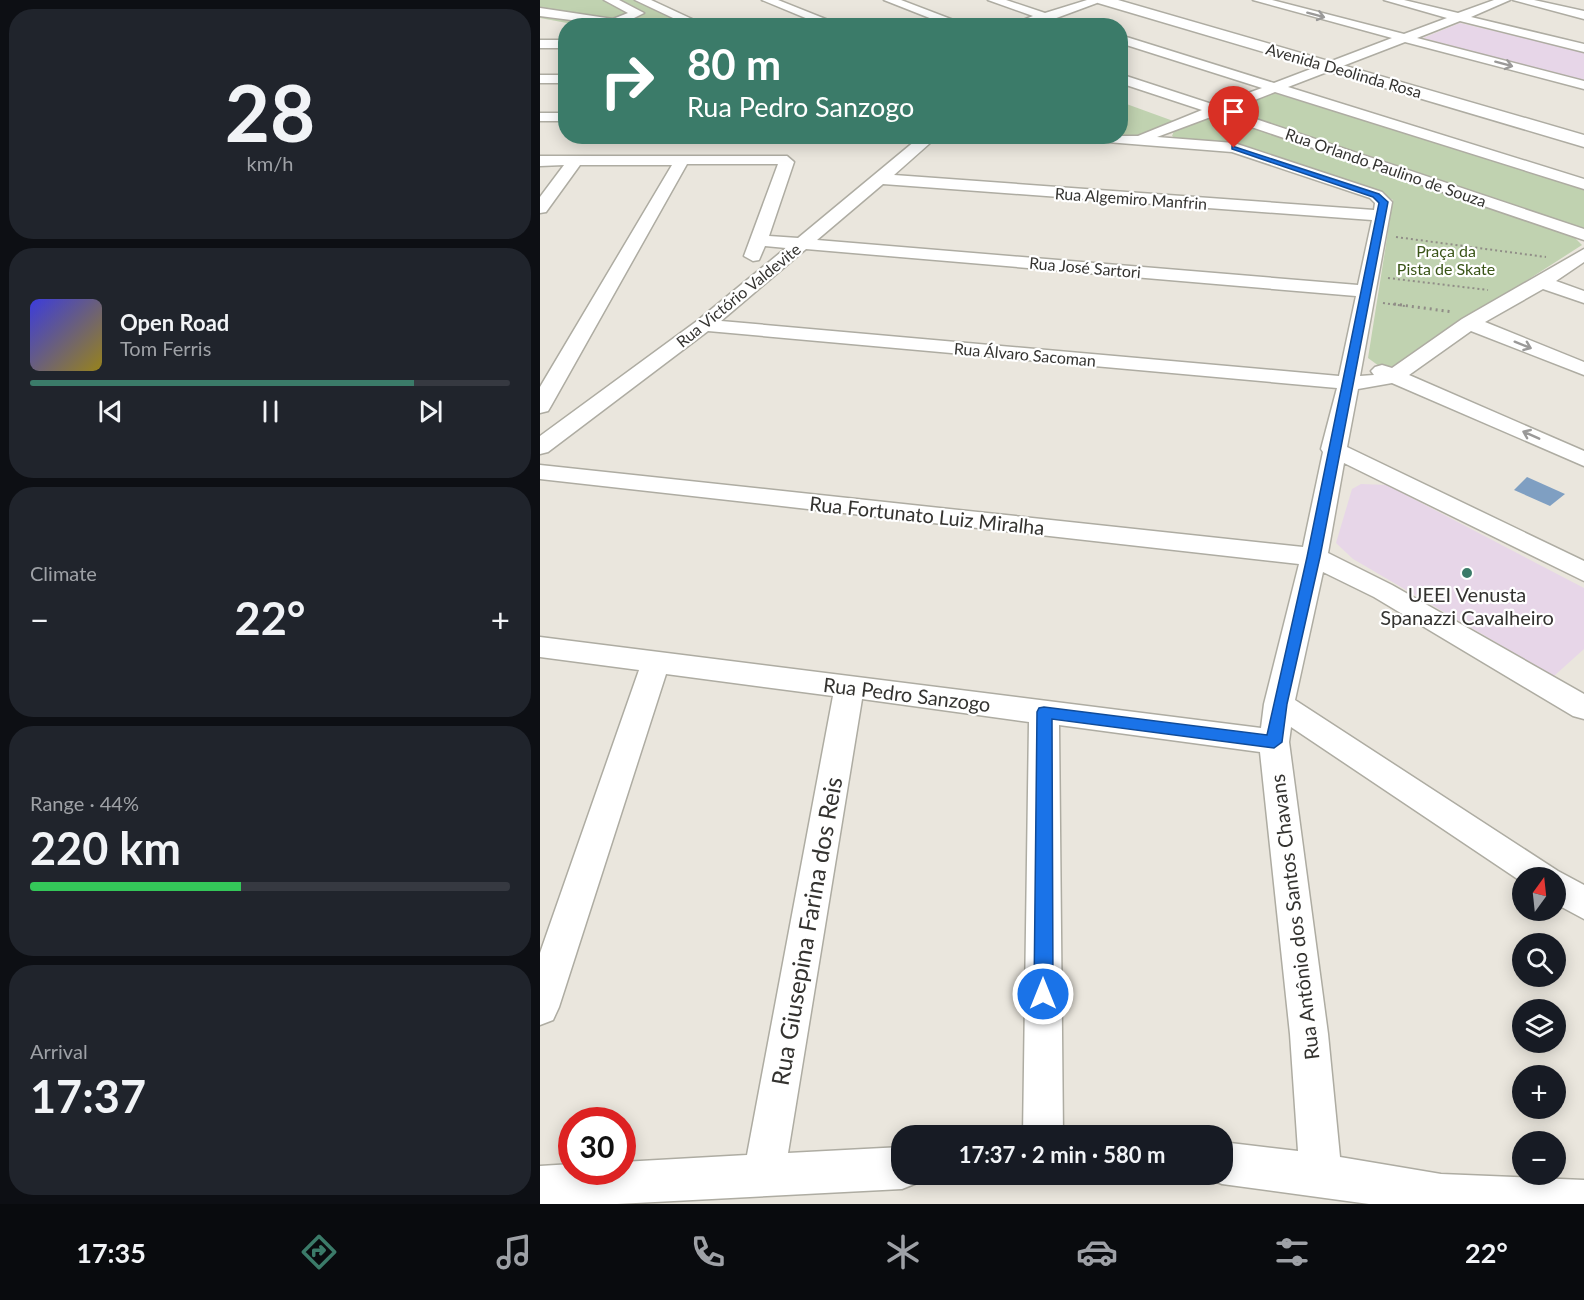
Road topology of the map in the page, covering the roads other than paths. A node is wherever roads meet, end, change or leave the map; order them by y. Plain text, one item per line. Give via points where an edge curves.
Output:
1 (613, 0) edge
2 (641, 0) edge
3 (768, 0) edge
4 (890, 0) edge
5 (994, 0) edge
6 (1101, 0) edge
7 (1133, 0) edge
8 (1259, 0) edge
9 (1390, 0) edge
10 (1504, 0) edge
11 (1519, 0) edge
12 (540, 12) edge
13 (1584, 15) edge
14 (1046, 16) junction
15 (1460, 17) junction
16 (580, 18) edge
17 (626, 18) edge
18 (683, 18) edge
19 (816, 18) edge
20 (941, 18) edge
21 (1040, 18) edge
22 (1053, 18) edge
23 (540, 22) edge
24 (558, 25) edge
25 (1405, 38) junction
26 (1128, 41) edge
27 (540, 44) edge
28 (558, 44) edge
29 (1584, 48) edge
30 (1348, 60) junction
31 (1331, 65) junction
32 (558, 80) edge
33 (1128, 81) edge
34 (543, 82) edge
35 (1584, 85) edge
36 (1276, 87) junction
37 (1217, 110) junction
38 (540, 117) edge
39 (558, 117) edge
40 (1584, 128) edge
41 (1128, 139) edge
42 (1135, 140) junction
43 (1584, 141) edge
44 (922, 144) edge
45 (682, 160) junction
46 (540, 161) edge
47 (575, 161) junction
48 (880, 179) junction
49 (1584, 184) edge
50 (540, 208) edge
51 (1380, 218) junction
52 (1584, 235) edge
53 (758, 240) junction
54 (804, 243) junction
55 (1580, 258) edge
56 (1542, 282) junction
57 (1367, 289) junction
58 (743, 290) junction
59 (1584, 297) edge
60 (1475, 319) junction
61 (704, 325) junction
62 (1584, 369) edge
63 (1349, 373) junction
64 (1396, 375) junction
65 (602, 400) junction
66 (541, 404) edge
67 (540, 447) edge
68 (1333, 449) junction
69 (1584, 459) edge
70 (540, 472) edge
71 (1314, 557) junction
72 (1584, 572) edge
73 (540, 647) edge
74 (656, 662) junction
75 (849, 687) junction
76 (1280, 704) junction
77 (1584, 708) edge
78 (1044, 712) junction
79 (1274, 742) junction
80 (1527, 867) edge
81 (1566, 891) edge
82 (1584, 903) edge
83 (540, 1007) edge
84 (1043, 1125) edge
85 (1233, 1165) edge
86 (891, 1169) edge
87 (1321, 1174) junction
88 (764, 1175) junction
89 (540, 1187) edge
90 (1584, 1201) edge

1 - 17 street via 638,13
2 - 18 street
3 - 19 street
4 - 20 street
5 - 14 street
6 - 14 street
6 - 31 street, Avenida Deolinda Rosa
7 - 30 street, Avenida Deolinda Rosa
8 -> 25 street
9 - 15 street
10 - 15 street
11 - 13 street
12 - 16 street
14 - 21 street
14 - 22 street
15 - 25 street
15 - 29 street
23 - 24 street
25 - 30 street
25 -> 35 street
26 - 36 street
27 - 28 street
30 - 31 street
30 - 40 street, Avenida Deolinda Rosa
31 - 36 street
31 - 43 street, Avenida Deolinda Rosa
32 - 34 street
33 - 37 street, Rua Orlando Paulino de Souza
36 - 37 street
36 - 49 street
37 - 42 street
37 - 52 street, Rua Orlando Paulino de Souza
38 - 39 street
41 - 42 street
42 - 51 street via 1242,150 1376,195
44 - 48 street, Rua Victório Valdevite
45 - 47 street
45 - 53 street via 778,158 786,162
45 - 66 street
46 - 47 street
47 - 50 street
48 - 51 street, Rua Algemiro Manfrin
48 - 54 street, Rua Victório Valdevite
51 - 57 street, Rua Antônio dos Santos Chavans
53 - 54 street, Rua José Sartori
53 - 58 street
54 - 57 street, Rua José Sartori
54 - 58 street, Rua Victório Valdevite
55 - 56 street
56 - 59 street
56 - 60 street
57 - 63 street, Rua Antônio dos Santos Chavans
58 - 61 street, Rua Victório Valdevite
60 -> 62 street
60 - 64 street
61 - 63 street, Rua Álvaro Sacoman
61 - 65 street, Rua Victório Valdevite
63 - 64 street, Rua Álvaro Sacoman
63 - 68 street, Rua Antônio dos Santos Chavans
69 -> 64 street, Rua Álvaro Sacoman
65 - 66 street
65 - 67 street, Rua Victório Valdevite
68 - 71 street, Rua Antônio dos Santos Chavans
68 - 72 street
70 - 71 street, Rua Fortunato Luiz Miralha
71 - 76 street, Rua Antônio dos Santos Chavans
71 - 77 street, Rua Fortunato Luiz Miralha via 1383,591
73 - 74 street, Rua Pedro Sanzogo
74 - 75 street, Rua Pedro Sanzogo
74 - 83 street
75 - 78 street, Rua Pedro Sanzogo
75 - 88 street, Rua Giusepina Farina dos Reis
76 - 79 street, Rua Antônio dos Santos Chavans
76 - 80 street
78 - 79 street, Rua Pedro Sanzogo
78 - 84 street
79 - 87 street, Rua Antônio dos Santos Chavans via 1309,1034
81 - 82 street
85 - 87 street
86 - 88 street
87 - 90 street via 1441,1196
88 - 89 street

